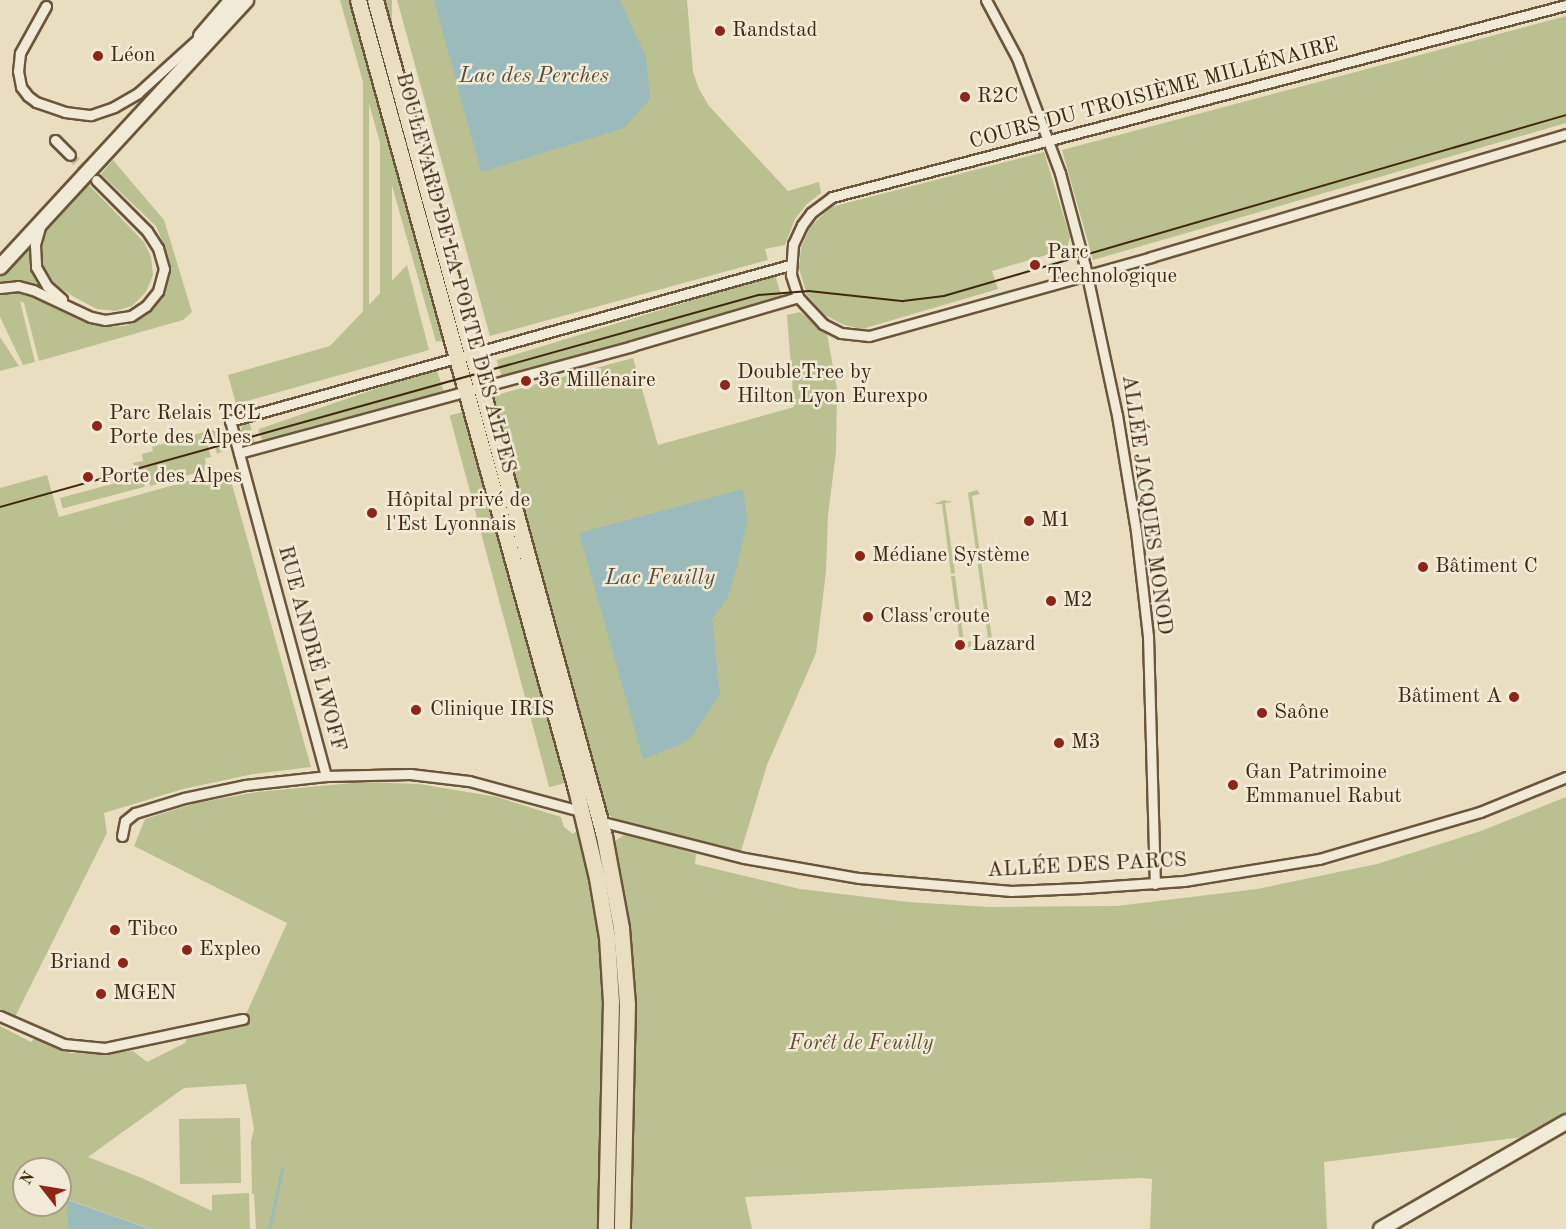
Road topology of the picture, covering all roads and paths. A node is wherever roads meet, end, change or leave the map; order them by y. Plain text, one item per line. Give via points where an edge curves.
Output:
1 (232, 0) edge
2 (246, 0) edge
3 (358, 0) edge
4 (375, 0) edge
5 (987, 0) edge
6 (1566, 5) edge
7 (46, 6) dead end
8 (202, 35) junction
9 (1566, 134) edge
10 (55, 140) dead end
11 (1049, 140) junction
12 (70, 155) tunnel mouth
13 (96, 180) tunnel mouth
14 (43, 218) junction
15 (0, 254) edge
16 (790, 265) junction
17 (0, 267) edge
18 (1087, 275) junction
19 (0, 288) edge
20 (798, 297) junction
21 (73, 308) junction
22 (473, 354) junction
23 (457, 358) junction
24 (482, 387) junction
25 (467, 391) junction
26 (239, 453) junction
27 (326, 776) junction
28 (1566, 777) edge
29 (582, 811) junction
30 (600, 822) junction
31 (122, 836) dead end
32 (1155, 884) junction
33 (0, 1016) edge
34 (243, 1019) dead end
35 (1566, 1122) edge
36 (1401, 1224) edge
37 (606, 1229) edge
38 (622, 1229) edge
39 (1381, 1229) edge

1 - 8 main road
2 - 14 main road
3 - 23 main road, BOULEVARD DE LA PORTE DES ALPES
4 - 22 main road, BOULEVARD DE LA PORTE DES ALPES
5 - 11 street, ALLÉE JACQUES MONOD via 1017,58
6 - 11 street, COURS DU TROISIÈME MILLÉNAIRE
7 - 8 street via 20,53 18,71 21,87 28,96 65,112 91,115 114,107 138,93
8 - 15 main road
9 - 18 street, COURS DU TROISIÈME MILLÉNAIRE
10 - 12 street
11 - 16 street, COURS DU TROISIÈME MILLÉNAIRE via 832,197 802,225 793,244
11 - 18 street, ALLÉE JACQUES MONOD
13 - 21 street via 147,231 158,248 164,269 158,291 131,316 105,320
14 - 17 main road
14 - 21 street via 34,245 36,267 47,286
16 - 20 street, COURS DU TROISIÈME MILLÉNAIRE
16 - 22 street
18 - 20 street, COURS DU TROISIÈME MILLÉNAIRE via 870,336 841,333 823,324
18 - 32 street, ALLÉE JACQUES MONOD via 1118,415 1148,636
19 - 21 street via 18,286 33,290
20 - 24 street
22 - 23 street
22 - 24 main road, BOULEVARD DE LA PORTE DES ALPES
23 - 25 main road, BOULEVARD DE LA PORTE DES ALPES
23 - 26 street, RUE ANDRÉ LWOFF via 230,421
24 - 25 street
24 - 30 main road, BOULEVARD DE LA PORTE DES ALPES
25 - 26 street
25 - 29 main road, BOULEVARD DE LA PORTE DES ALPES
26 - 27 street, RUE ANDRÉ LWOFF
27 - 29 street via 410,774 469,781
27 - 31 street, RUE ANDRÉ LWOFF via 245,785 184,798 135,813 125,821
28 - 32 street, ALLÉE DES PARCS via 1480,813 1319,859
29 - 30 street, ALLÉE DES PARCS
29 - 37 main road, BOULEVARD DE LA PORTE DES ALPES via 597,878 610,976
30 - 32 street, ALLÉE DES PARCS via 744,858 870,879 1011,891
30 - 38 main road, BOULEVARD DE LA PORTE DES ALPES via 621,928 627,1004
33 - 34 street via 64,1044 105,1048
35 - 36 main road
36 - 39 main road

